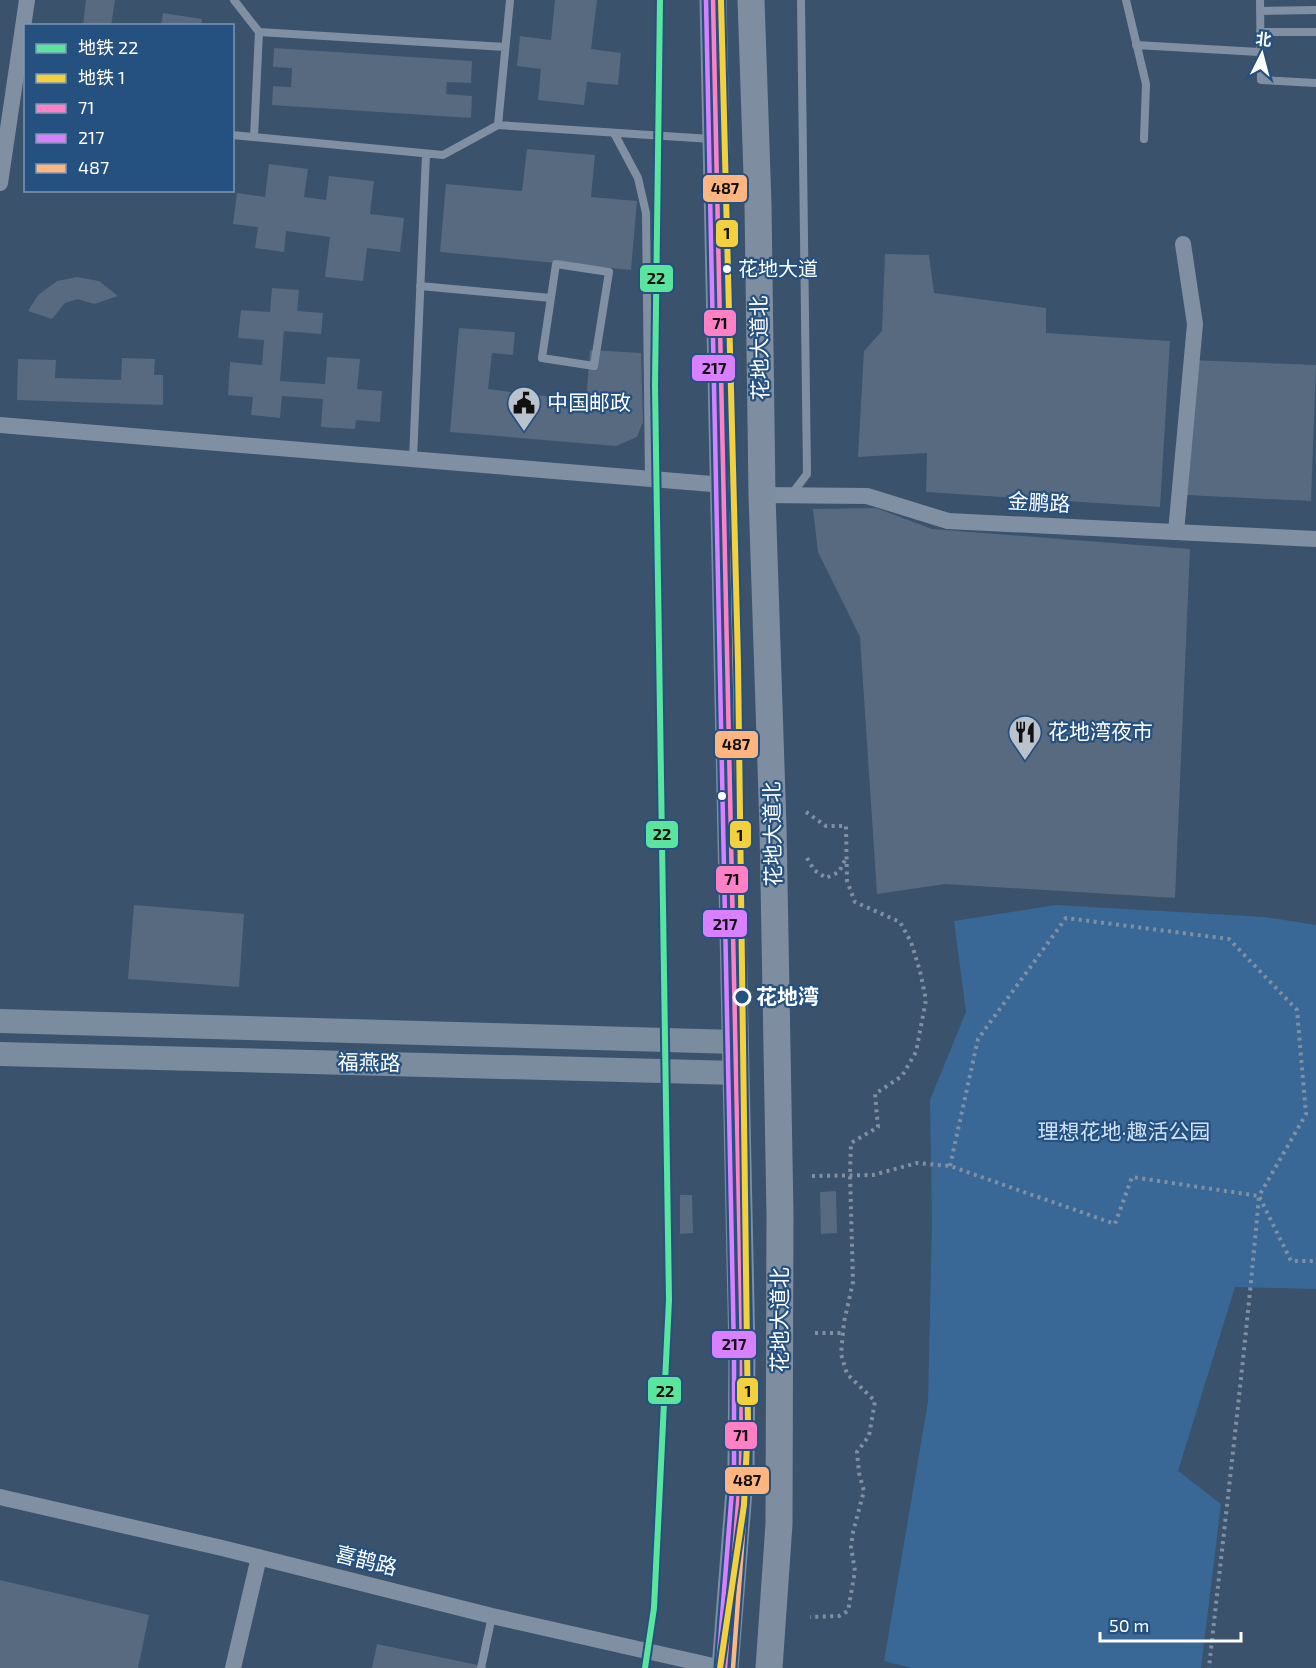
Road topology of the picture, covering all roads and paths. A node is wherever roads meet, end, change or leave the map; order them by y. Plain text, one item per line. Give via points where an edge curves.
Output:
1 (27, 0) edge
2 (234, 0) edge
3 (510, 0) edge
4 (713, 0) edge
5 (751, 0) edge
6 (801, 0) edge
7 (1126, 0) edge
8 (1260, 0) edge
9 (1316, 10) edge
10 (1260, 11) junction
11 (25, 24) edge
12 (259, 32) junction
13 (1260, 32) junction
14 (1316, 32) edge
15 (24, 40) edge
16 (1136, 45) junction
17 (505, 47) junction
18 (1259, 52) junction
19 (1316, 83) edge
20 (20, 94) edge
21 (498, 125) junction
22 (614, 133) junction
23 (234, 135) edge
24 (254, 137) junction
25 (717, 139) junction
26 (1144, 139) dead end
27 (426, 154) junction
28 (0, 183) edge
29 (1183, 244) dead end
30 (420, 286) junction
31 (551, 298) junction
32 (0, 425) edge
33 (413, 459) junction
34 (649, 479) junction
35 (724, 485) junction
36 (762, 495) junction
37 (791, 495) junction
38 (1176, 532) junction
39 (1316, 539) edge
40 (806, 812) dead end
41 (848, 854) junction
42 (807, 858) dead end
43 (0, 1021) edge
44 (736, 1042) junction
45 (0, 1054) edge
46 (737, 1073) junction
47 (950, 1166) junction
48 (850, 1174) junction
49 (812, 1176) dead end
50 (1259, 1197) junction
51 (1316, 1261) edge
52 (843, 1333) junction
53 (815, 1334) dead end
54 (0, 1497) edge
55 (259, 1557) junction
56 (492, 1616) junction
57 (810, 1617) dead end
58 (233, 1668) edge
59 (481, 1668) edge
60 (724, 1668) edge
61 (768, 1668) edge
62 (1209, 1668) edge

1 - 11 street
2 - 12 lane
3 - 17 lane
4 - 25 main road, 花地大道北
5 - 36 main road, 花地大道北
6 - 37 lane via 807,474
7 - 16 lane
8 - 10 lane
9 - 10 lane
10 - 13 lane
12 - 17 lane
12 - 24 lane
13 - 14 lane
13 - 18 lane
15 - 20 street
16 - 18 lane
16 - 26 lane via 1146,84
17 - 21 lane
18 - 19 lane via 1261,80
20 - 28 street
21 - 22 lane
21 - 27 lane via 443,155
22 - 25 lane
22 - 34 lane via 638,178 646,213
23 - 24 lane
24 - 27 lane
25 - 35 main road, 花地大道北
27 - 30 lane
29 - 38 street via 1195,324
30 - 31 lane
30 - 33 lane
31 - 31 lane via 542,358 594,366 609,272 556,264
32 - 33 street
33 - 34 street
34 - 35 street
35 - 44 main road, 花地大道北
36 - 37 street, 金鹏路
36 - 61 main road, 花地大道北 via 780,1214 780,1524
37 - 38 street, 金鹏路 via 867,496 948,521
38 - 39 street, 金鹏路
40 - 41 path via 826,826 846,826
41 - 42 path via 839,872 826,878 814,870
41 - 48 path via 847,881 855,902 900,922 911,942 926,1000 916,1052 902,1076 875,1094 878,1127 851,1143
43 - 44 street, 福燕路
44 - 46 main road, 花地大道北
45 - 46 street, 福燕路
46 - 60 main road, 花地大道北 via 741,1465
47 - 48 path via 917,1163 873,1175
47 - 50 path via 1115,1224 1132,1177
47 - 50 path via 978,1039 1065,918 1229,939 1297,1010 1306,1114
48 - 49 path
48 - 52 path via 853,1282
50 - 51 path via 1291,1261
50 - 62 path
52 - 53 path
52 - 57 path via 841,1354 846,1374 875,1401 869,1436 858,1452 864,1491 851,1547 855,1571 852,1598 848,1611 838,1616
54 - 55 street, 喜鹊路
55 - 56 street, 喜鹊路
55 - 58 street
56 - 59 lane
56 - 60 street, 喜鹊路

